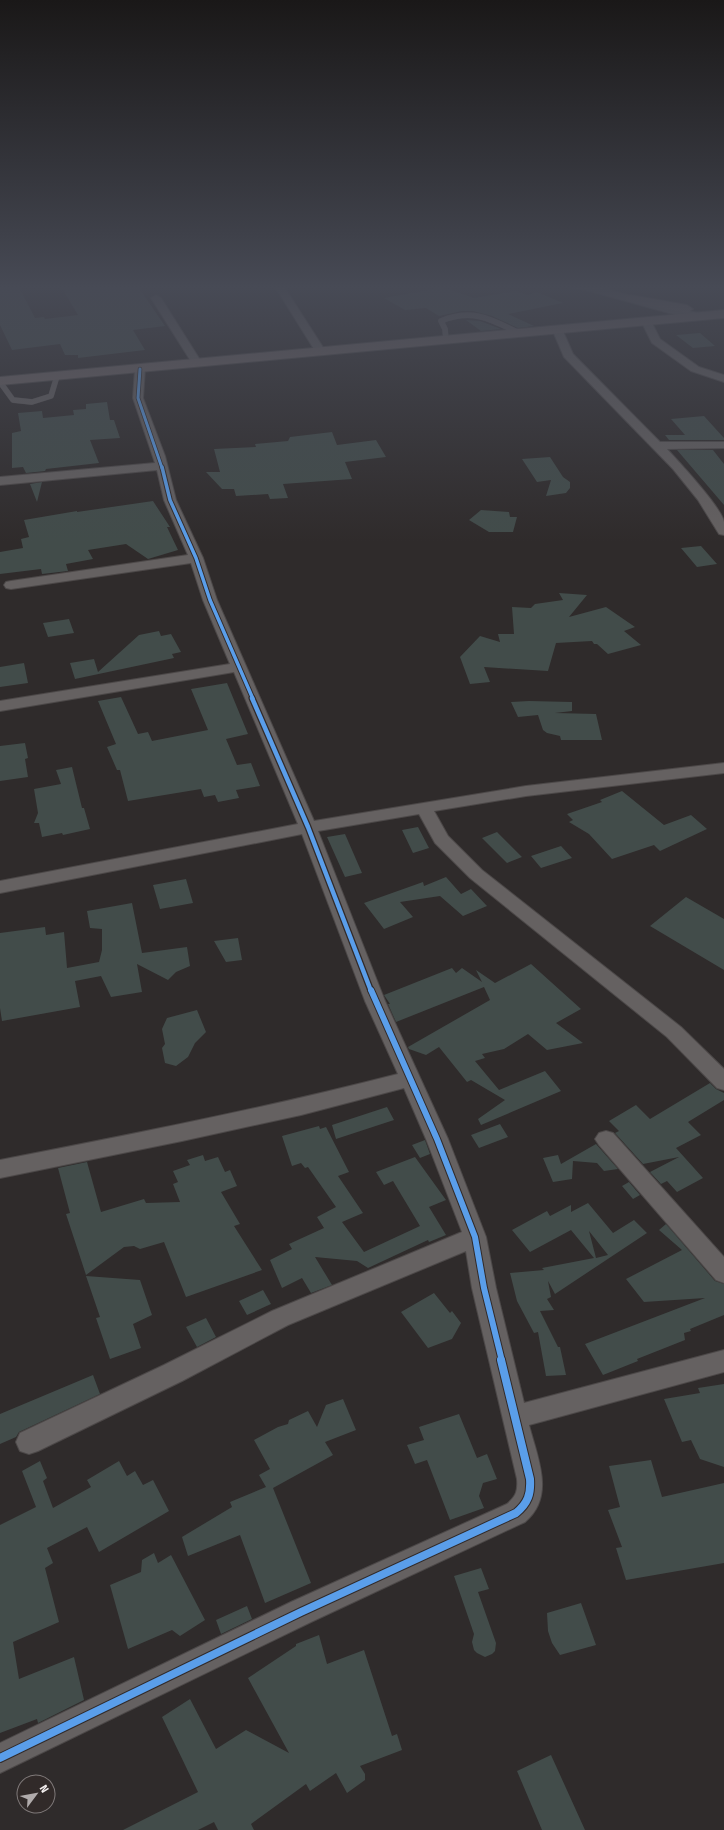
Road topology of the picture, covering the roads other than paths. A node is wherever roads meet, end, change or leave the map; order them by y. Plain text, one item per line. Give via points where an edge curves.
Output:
1 (123, 370) edge
2 (140, 370) edge
3 (583, 370) edge
4 (699, 370) edge
5 (57, 376) junction
6 (724, 379) edge
7 (0, 382) edge
8 (724, 445) edge
9 (657, 446) junction
10 (162, 466) junction
11 (0, 481) edge
12 (724, 531) edge
13 (196, 558) junction
14 (11, 585) dead end
15 (239, 667) junction
16 (0, 706) edge
17 (724, 768) edge
18 (424, 808) junction
19 (308, 827) junction
20 (0, 887) edge
21 (410, 1079) junction
22 (724, 1082) edge
23 (606, 1139) dead end
24 (0, 1169) edge
25 (475, 1237) junction
26 (724, 1273) edge
27 (724, 1361) edge
28 (515, 1417) junction
29 (29, 1442) dead end
30 (0, 1758) edge

1 - 5 highway
2 - 10 street via 138,398
3 - 9 street
4 - 6 street
5 - 7 highway
5 - 7 lane via 51,396 41,401 13,400
8 - 9 street
9 - 12 street via 703,498
10 - 11 street
10 - 13 street via 170,500
13 - 14 street
13 - 15 street via 210,600
15 - 16 street
15 - 19 street
17 - 18 street via 526,791
18 - 19 street
18 - 22 street via 440,839 476,874 674,1032
19 - 20 street
19 - 21 street via 375,1001
21 - 24 street via 301,1107
21 - 25 street via 437,1139
23 - 26 street
25 - 28 street via 484,1288
25 - 29 street via 280,1318
27 - 28 street
28 - 30 street via 531,1493 528,1502 516,1513 301,1612

